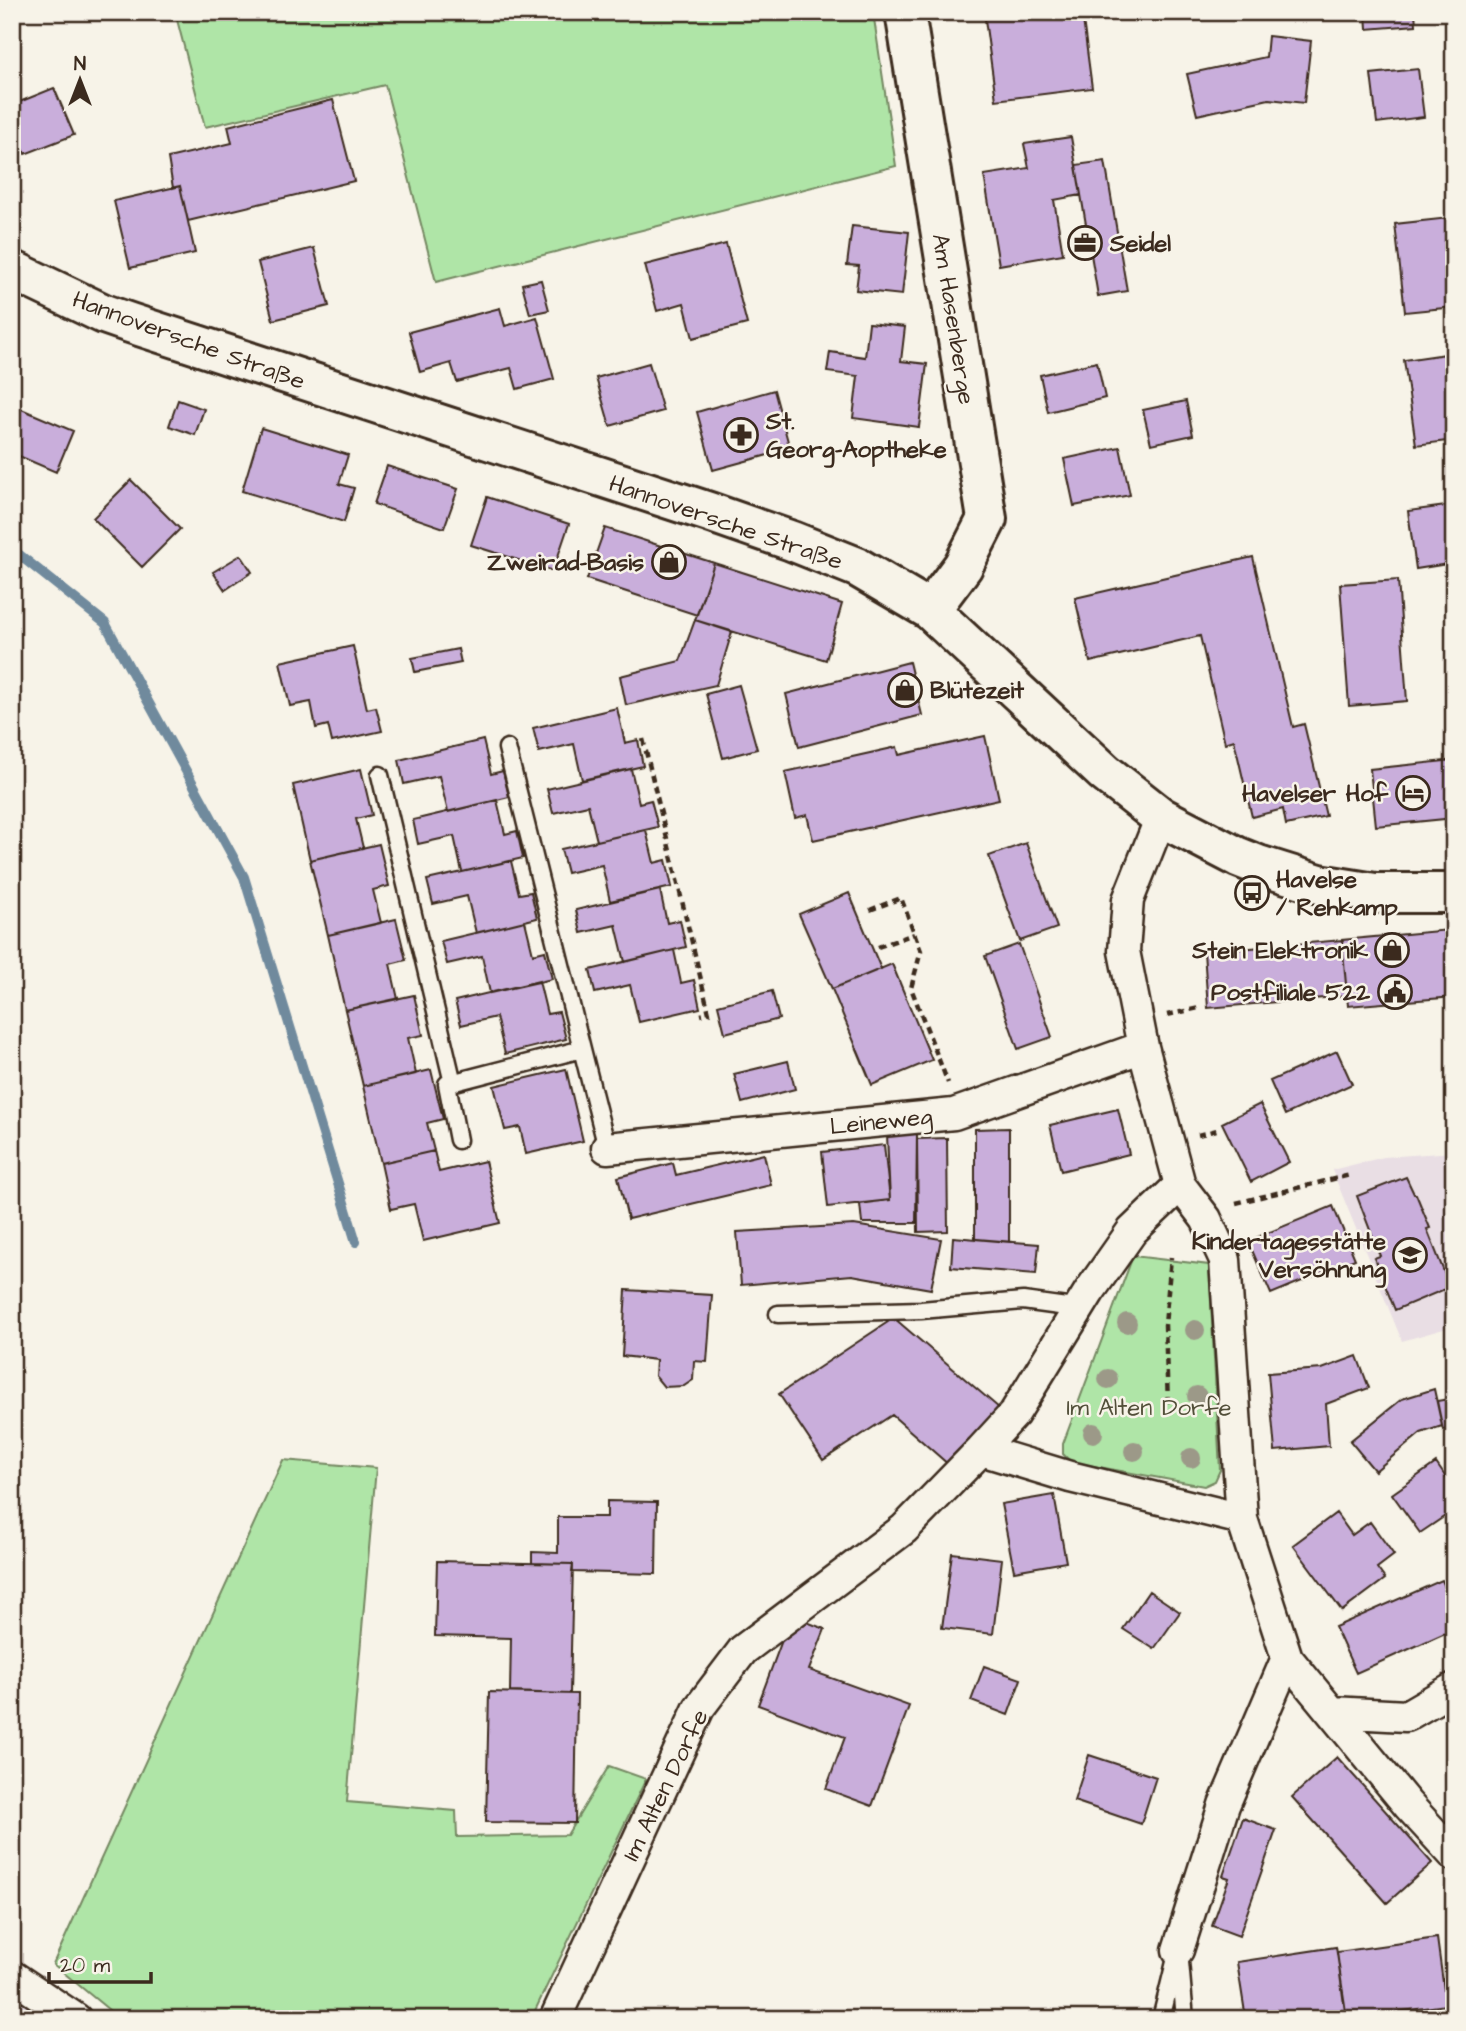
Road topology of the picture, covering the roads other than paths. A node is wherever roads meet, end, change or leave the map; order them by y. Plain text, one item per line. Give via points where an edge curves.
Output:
1 (905, 12) edge
2 (12, 270) edge
3 (930, 610) junction
4 (507, 748) dead end
5 (380, 775) dead end
6 (1161, 817) junction
7 (1454, 893) edge
8 (1143, 1047) junction
9 (582, 1049) junction
10 (453, 1083) junction
11 (458, 1140) dead end
12 (607, 1148) joint
13 (1180, 1185) junction
14 (1081, 1308) junction
15 (778, 1314) dead end
16 (981, 1450) junction
17 (1241, 1519) junction
18 (1287, 1658) junction
19 (1454, 1688) edge
20 (1332, 1712) junction
21 (1454, 1855) edge
22 (1178, 1950) junction
23 (12, 1976) edge
24 (76, 2019) edge
25 (555, 2019) edge
26 (1161, 2019) edge
27 (1185, 2019) edge

1 - 3 street, Am Hasenberge via 987,519 963,566
2 - 3 street, Hannoversche Straße via 104,314 152,331 792,541 857,567
3 - 6 street, Hannoversche Straße via 1105,773
4 - 9 lane
5 - 10 lane
6 - 7 street, Hannoversche Straße via 1238,857 1320,884 1376,893
6 - 8 street via 1127,912 1124,951
8 - 12 street, Leineweg via 954,1114
8 - 13 street
9 - 10 lane
9 - 12 lane
10 - 11 lane via 447,1084
13 - 14 street, Im Alten Dorfe via 1132,1231
13 - 17 street via 1206,1219 1225,1260
14 - 15 lane via 1023,1301 921,1310
14 - 16 street, Im Alten Dorfe via 1014,1414
16 - 17 street via 1070,1478
16 - 25 street, Im Alten Dorfe via 904,1529 743,1650 699,1708
17 - 18 street
18 - 20 street
18 - 22 street via 1224,1805
19 - 20 street via 1406,1716
20 - 21 street
22 - 26 lane
22 - 27 lane
23 - 24 street

